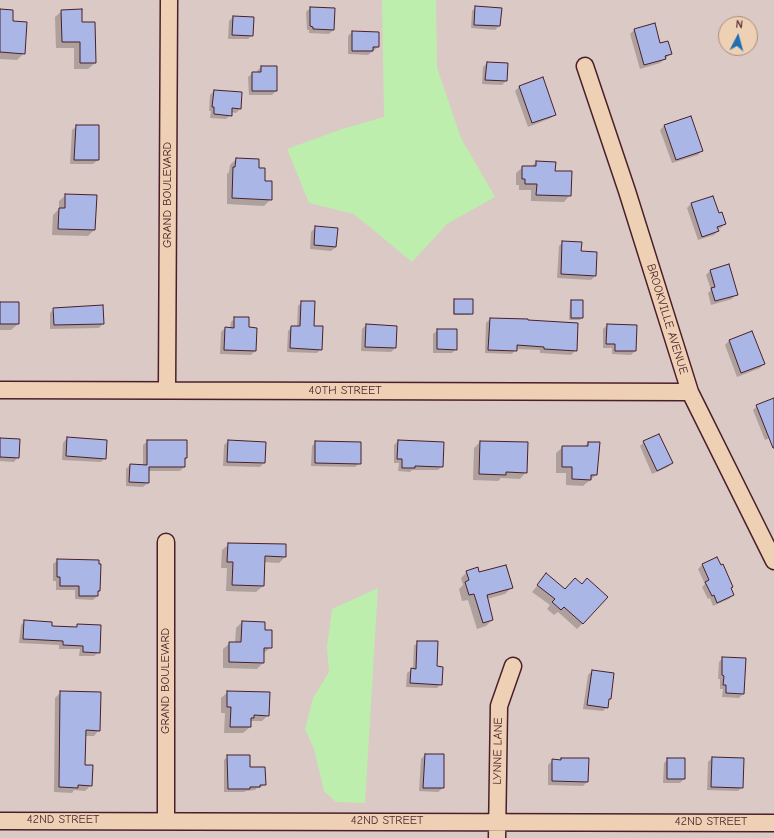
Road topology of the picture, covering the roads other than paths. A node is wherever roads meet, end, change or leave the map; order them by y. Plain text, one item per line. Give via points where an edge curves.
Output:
1 (169, 0) edge
2 (586, 66) dead end
3 (0, 390) edge
4 (167, 390) junction
5 (690, 392) junction
6 (166, 542) dead end
7 (774, 561) edge
8 (513, 666) dead end
9 (0, 820) edge
10 (166, 820) junction
11 (497, 822) junction
12 (774, 823) edge
13 (497, 838) edge

1 - 4 street, GRAND BOULEVARD
2 - 5 street, BROOKVILLE AVENUE
3 - 4 street, 40TH STREET
4 - 5 street, 40TH STREET
5 - 7 street, BROOKVILLE AVENUE
6 - 10 street, GRAND BOULEVARD
8 - 11 street, LYNNE LANE via 499,706
9 - 10 street, 42ND STREET
10 - 11 street, 42ND STREET
11 - 12 street, 42ND STREET
11 - 13 street, LYNNE LANE

